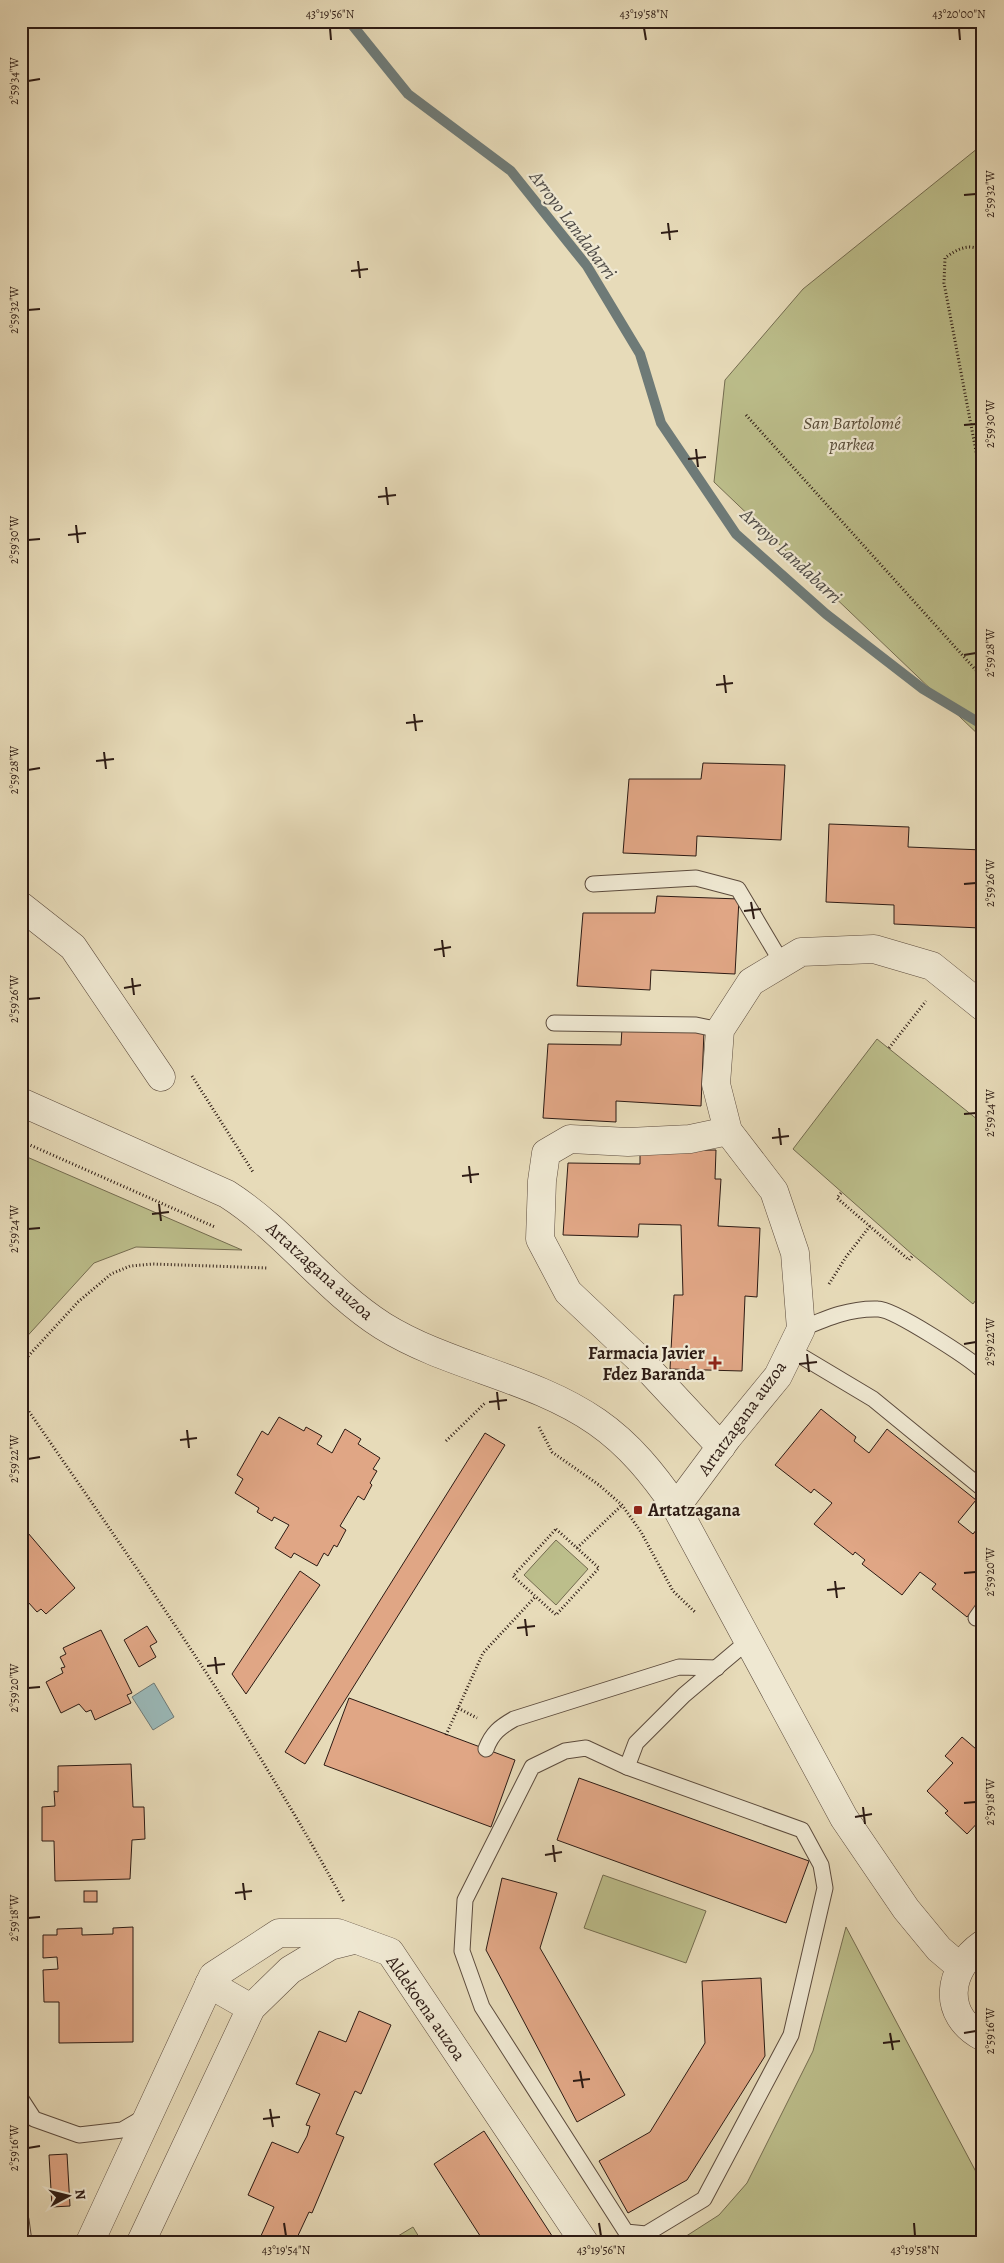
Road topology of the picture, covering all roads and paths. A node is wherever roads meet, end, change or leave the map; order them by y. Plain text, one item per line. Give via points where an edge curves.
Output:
1 (983, 252) edge
2 (746, 414) dead end
3 (983, 488) edge
4 (983, 678) edge
5 (593, 884) dead end
6 (21, 906) edge
7 (782, 963) junction
8 (945, 976) junction
9 (983, 1007) edge
10 (554, 1023) dead end
11 (720, 1030) junction
12 (889, 1048) dead end
13 (162, 1077) joint
14 (21, 1102) edge
15 (728, 1131) junction
16 (21, 1142) edge
17 (259, 1178) dead end
18 (841, 1193) dead end
19 (870, 1226) junction
20 (220, 1228) dead end
21 (296, 1250) junction
22 (913, 1255) dead end
23 (846, 1257) dead end
24 (796, 1340) junction
25 (21, 1364) edge
26 (981, 1364) edge
27 (21, 1400) edge
28 (493, 1405) dead end
29 (538, 1425) dead end
30 (446, 1442) dead end
31 (721, 1447) junction
32 (983, 1489) edge
33 (622, 1505) junction
34 (676, 1507) junction
35 (577, 1548) junction
36 (536, 1596) junction
37 (697, 1614) dead end
38 (748, 1641) junction
39 (717, 1668) junction
40 (446, 1735) dead end
41 (486, 1749) dead end
42 (627, 1766) junction
43 (362, 1940) junction
44 (983, 1944) edge
45 (959, 1966) junction
46 (209, 1984) junction
47 (252, 2008) junction
48 (983, 2037) edge
49 (21, 2099) edge
50 (149, 2114) junction
51 (21, 2220) edge
52 (24, 2242) edge
53 (90, 2242) edge
54 (141, 2242) edge
55 (584, 2242) edge

1 - 3 path via 976,247 964,247 945,258 944,283
2 - 4 path
5 - 7 lane via 696,878 738,889
6 - 13 street via 73,947
7 - 8 street via 801,952 874,949 932,966
7 - 11 street via 751,982
8 - 9 street
8 - 12 path
10 - 11 lane via 696,1025
11 - 15 street via 716,1084
13 - 17 path via 192,1076
14 - 21 street, Artatzagana auzoa via 227,1194 252,1210
15 - 24 street via 774,1191 795,1253
15 - 31 street via 690,1139 628,1142 570,1139 546,1153 540,1239 568,1292 638,1358
16 - 20 path
18 - 19 path via 837,1198
19 - 22 path via 909,1260
19 - 23 path
21 - 25 path via 280,1264 266,1268 130,1266 111,1274 78,1302
21 - 34 street, Artatzagana auzoa via 357,1308 384,1326 419,1345 569,1406 596,1422 650,1470
24 - 26 lane via 840,1312 880,1308
24 - 31 street, Artatzagana auzoa via 778,1376
24 - 32 lane
27 - 43 path via 250,1742 333,1880
28 - 30 path via 486,1402
29 - 33 path via 552,1452 600,1485
31 - 34 street, Artatzagana auzoa
33 - 35 path
33 - 37 path via 641,1532 673,1591
34 - 38 street, Artatzagana auzoa
35 - 36 path via 599,1568 556,1615
35 - 36 path via 556,1529 513,1576
36 - 40 path via 482,1653
38 - 39 lane
38 - 45 street, Artatzagana auzoa via 844,1818 906,1909 939,1950
39 - 41 lane via 679,1667 514,1719 498,1728
39 - 42 lane via 684,1695 636,1743
42 - 42 lane via 586,1748 565,1751 532,1767 465,1900 462,1951 482,2007 626,2232 646,2234 704,2199 790,2035 825,1888 821,1865 802,1830
43 - 46 street, Aldekoena auzoa via 338,1933 279,1933 213,1976
43 - 47 street via 330,1946 290,1970
43 - 55 street, Aldekoena auzoa via 390,1952
44 - 45 street
45 - 48 street via 954,1984 955,2002 961,2019
46 - 47 street
46 - 50 street, Aldekoena auzoa
47 - 54 street
49 - 50 lane via 34,2119 79,2135 122,2130
50 - 53 street, Aldekoena auzoa
51 - 52 lane

